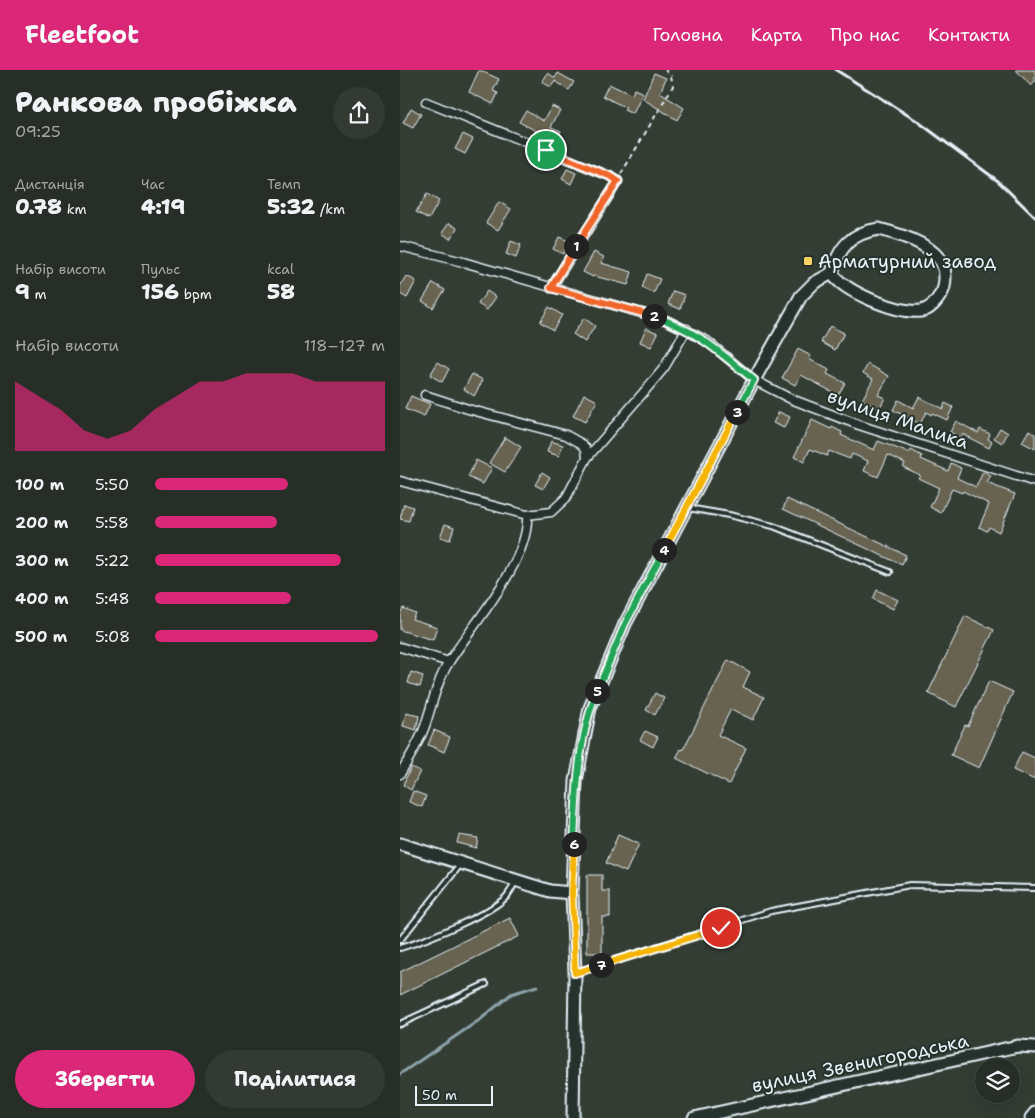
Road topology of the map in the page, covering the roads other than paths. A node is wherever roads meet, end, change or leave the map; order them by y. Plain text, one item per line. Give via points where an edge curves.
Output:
1 (426, 102) dead end
2 (400, 246) edge
3 (832, 273) junction
4 (551, 288) junction
5 (687, 329) junction
6 (754, 380) junction
7 (425, 395) dead end
8 (587, 458) junction
9 (400, 481) edge
10 (1035, 482) edge
11 (686, 508) junction
12 (528, 515) junction
13 (890, 572) dead end
14 (400, 647) edge
15 (449, 662) junction
16 (400, 774) edge
17 (400, 844) edge
18 (463, 863) junction
19 (516, 879) junction
20 (1035, 888) edge
21 (572, 893) junction
22 (400, 940) edge
23 (400, 948) edge
24 (575, 973) junction
25 (486, 984) dead end
26 (400, 1024) edge
27 (1035, 1047) edge
28 (1035, 1113) edge
29 (573, 1118) edge
30 (694, 1118) edge
31 (1032, 1118) edge

1 - 4 street via 618,181
2 - 4 street, вулиця Малика
3 - 3 street via 841,284 872,300 922,311 933,305 942,292 945,279 945,267 934,252 878,229 864,231 848,242 836,256
3 - 6 street via 814,283 801,296
4 - 5 street, вулиця Малика via 624,307
5 - 6 street, вулиця Малика via 707,341
5 - 8 street via 664,368
6 - 10 street, вулиця Малика via 791,399 859,425
6 - 11 street
7 - 8 street via 566,435 582,444
8 - 12 street via 573,488 561,504 546,514
9 - 12 street
11 - 13 lane via 773,526
11 - 21 street via 625,624 590,708 576,781
12 - 15 street via 525,539 511,567 479,621
14 - 15 street
15 - 16 street via 419,740
17 - 18 street
18 - 19 street
18 - 22 lane
19 - 21 street via 550,891
19 - 23 lane via 507,896 490,908 423,941
20 - 24 lane via 910,885 771,911
21 - 24 street
24 - 29 street
25 - 26 lane
27 - 30 street, вулиця Звенигородська via 1018,1046
28 - 31 street

